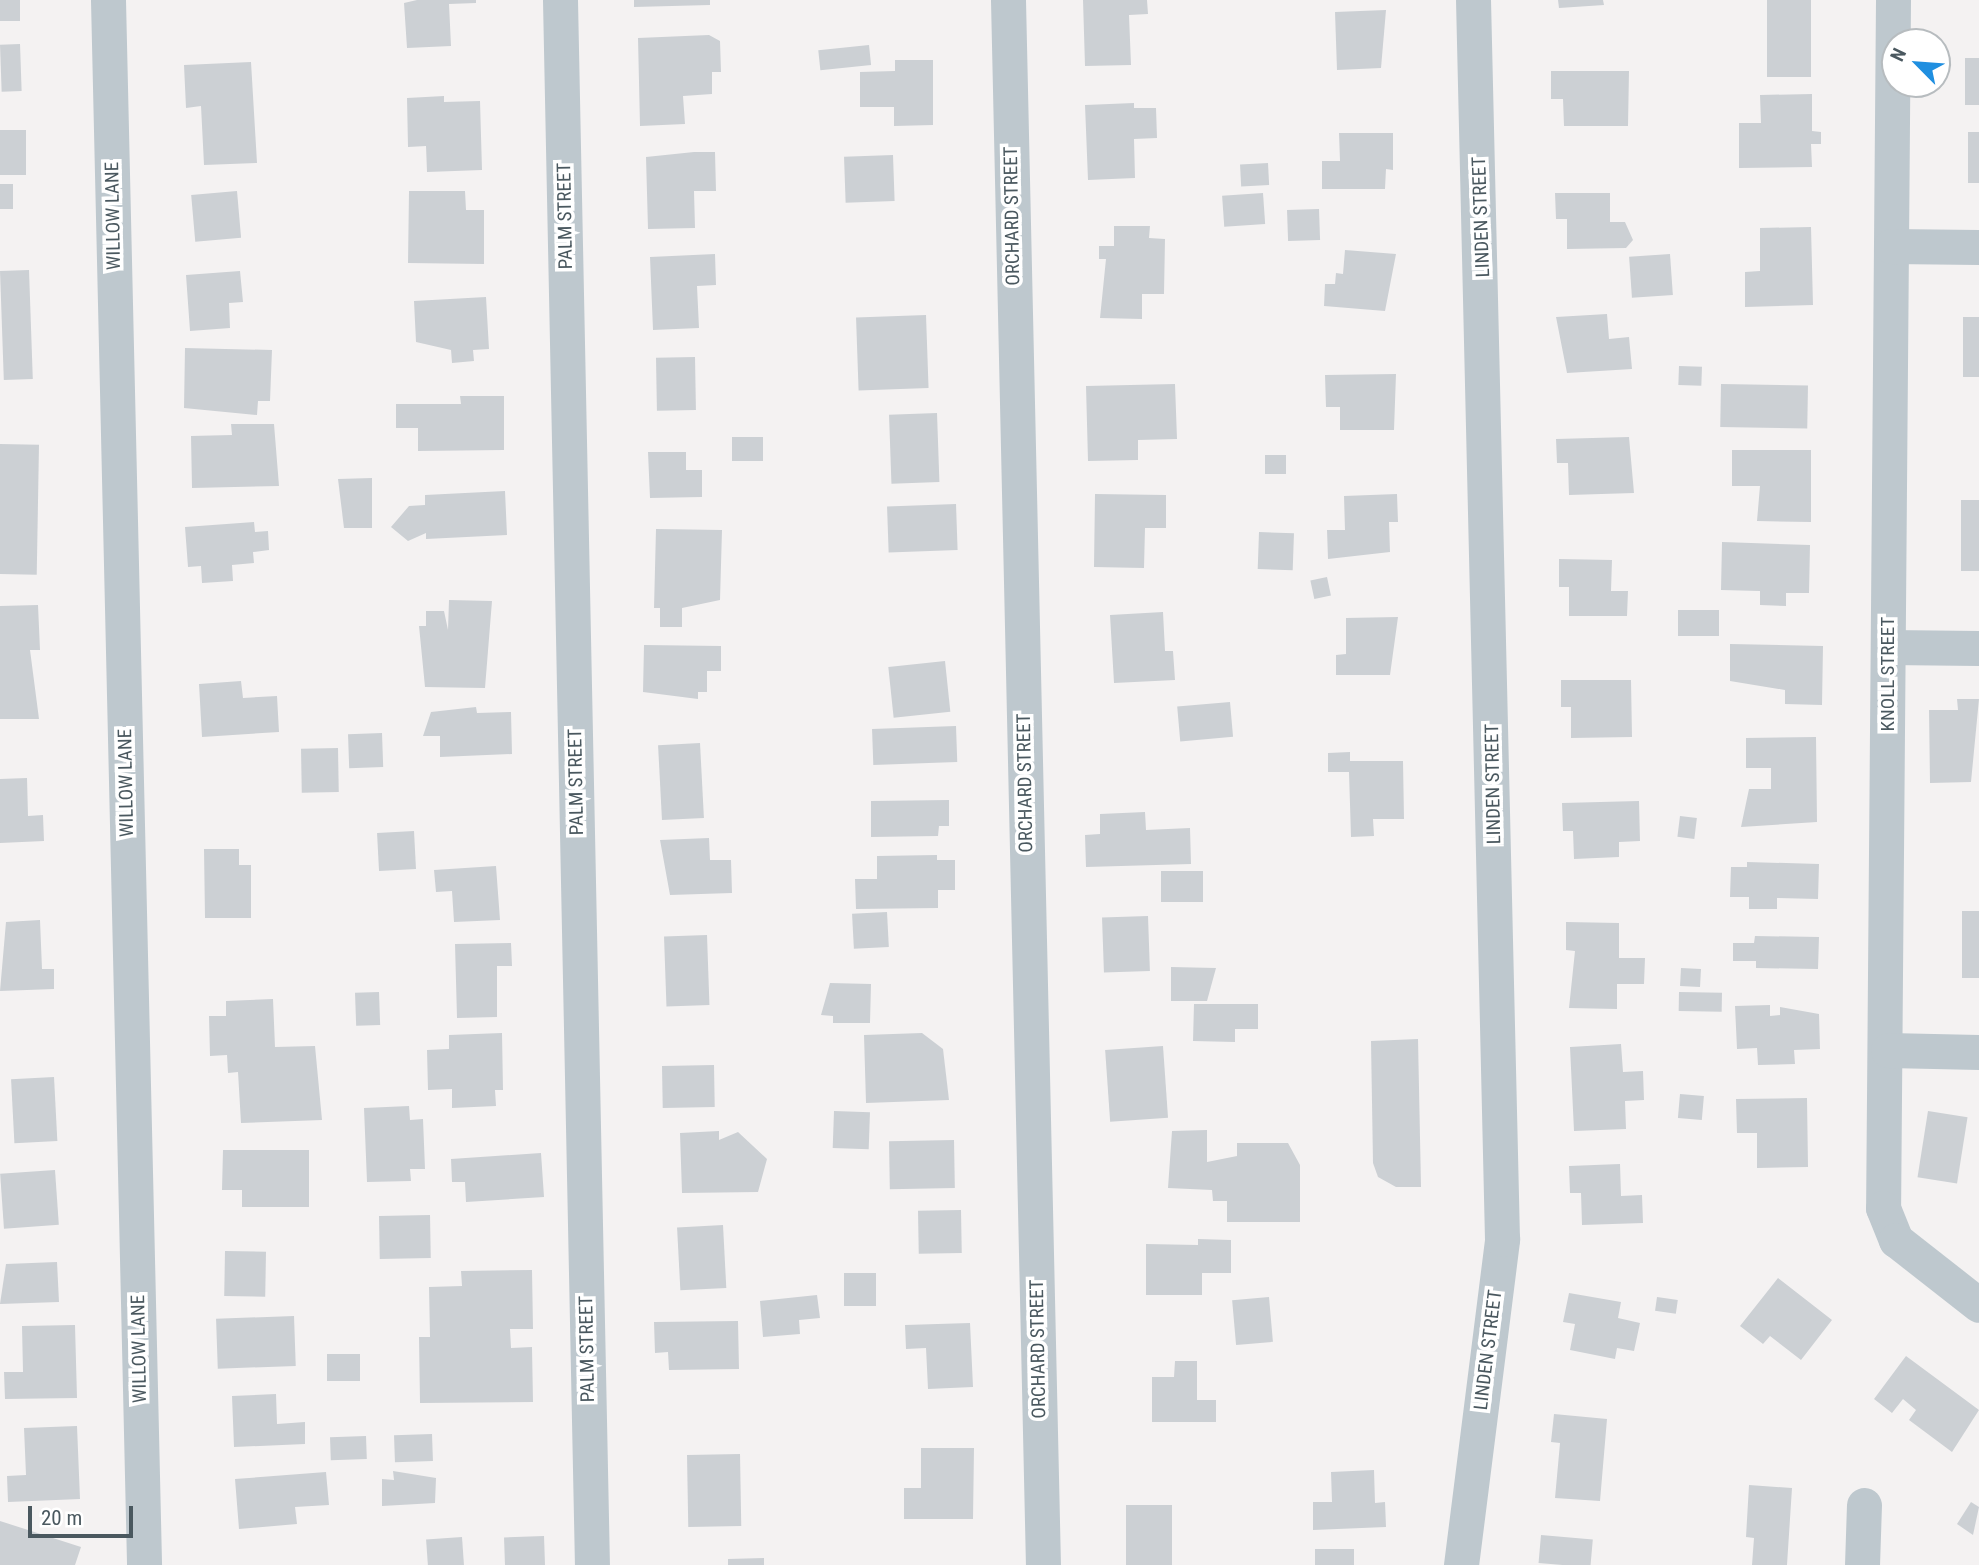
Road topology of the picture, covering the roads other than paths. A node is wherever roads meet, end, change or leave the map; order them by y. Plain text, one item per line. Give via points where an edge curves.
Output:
1 (108, 0) edge
2 (560, 0) edge
3 (1008, 0) edge
4 (1473, 0) edge
5 (1893, 0) edge
6 (1891, 246) junction
7 (1979, 247) edge
8 (1888, 647) junction
9 (1979, 649) edge
10 (1888, 1050) junction
11 (1979, 1052) edge
12 (1979, 1305) edge
13 (1864, 1505) dead end
14 (144, 1565) edge
15 (592, 1565) edge
16 (1043, 1565) edge
17 (1461, 1565) edge
18 (1862, 1565) edge

1 - 14 street, WILLOW LANE
2 - 15 street, PALM STREET
3 - 16 street, ORCHARD STREET
4 - 17 street, LINDEN STREET via 1502,1239
5 - 6 street, KNOLL STREET
6 - 7 street
6 - 8 street, KNOLL STREET
8 - 9 street
8 - 10 street, KNOLL STREET
10 - 11 street
10 - 12 street, KNOLL STREET via 1886,1224 1896,1240
13 - 18 street

